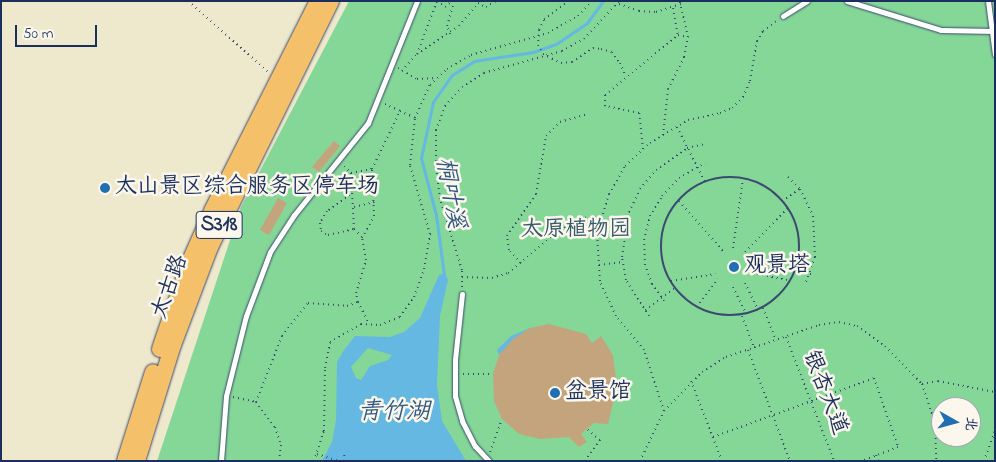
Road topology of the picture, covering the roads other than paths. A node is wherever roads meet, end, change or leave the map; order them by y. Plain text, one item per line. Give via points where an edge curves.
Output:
1 (318, 1) edge
2 (331, 1) edge
3 (417, 1) edge
4 (807, 1) edge
5 (847, 1) edge
6 (988, 1) edge
7 (783, 16) road end
8 (993, 31) edge
9 (995, 55) edge
10 (462, 294) road end
11 (489, 460) edge
12 (125, 461) edge
13 (137, 461) edge
14 (220, 461) edge

1 - 12 main road, 太古路 / S318 via 235,161 190,260
2 - 13 main road, 太古路 / S318 via 210,247 173,345
3 - 14 lane via 368,123 270,252 246,316 226,396
4 - 7 lane
5 - 8 lane via 941,30
6 - 8 lane
8 - 9 lane
10 - 11 lane via 456,396 462,421 475,446

